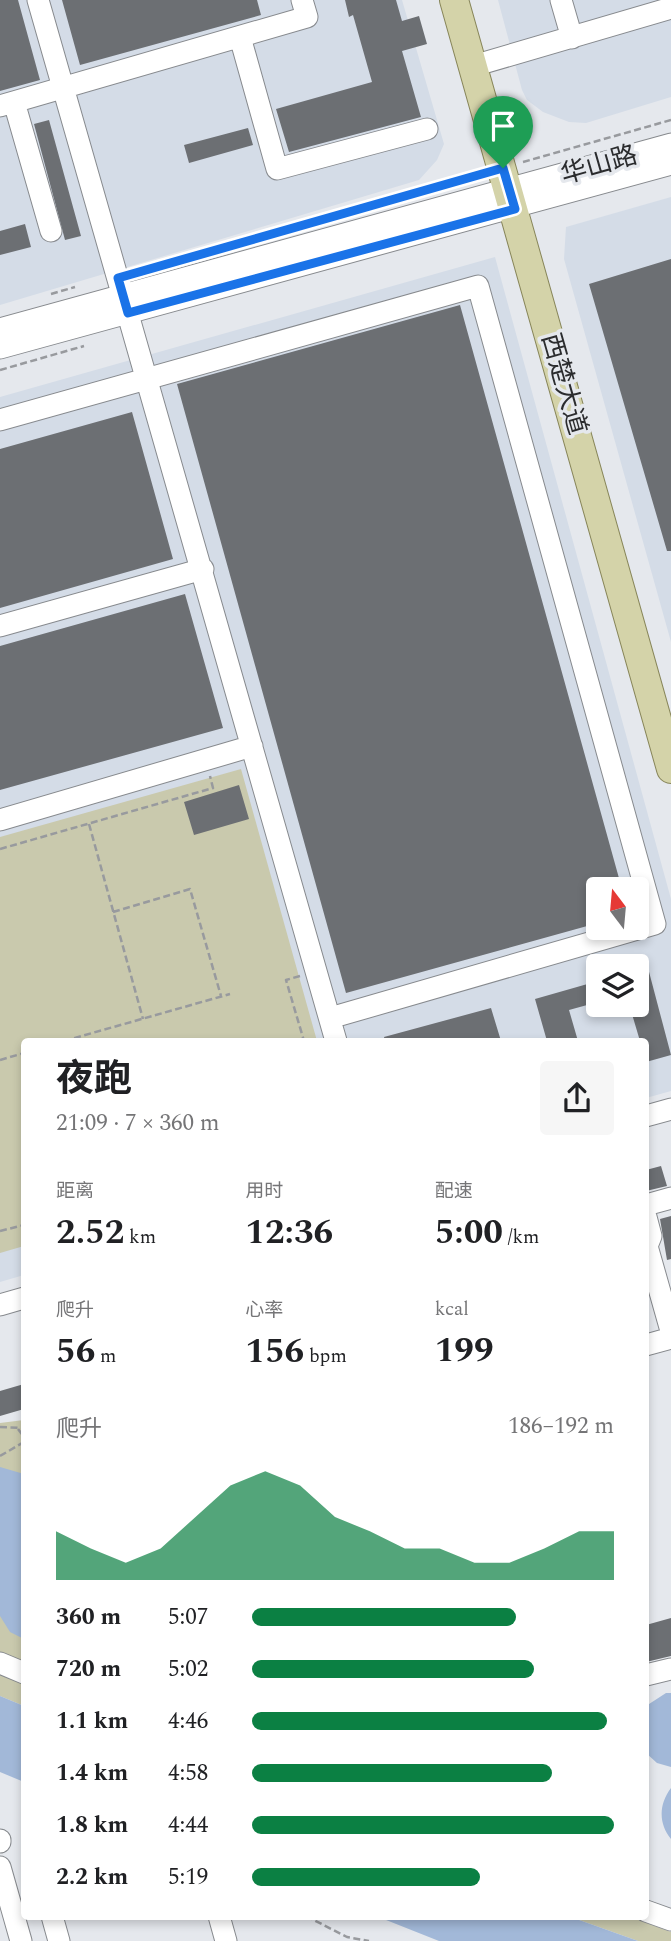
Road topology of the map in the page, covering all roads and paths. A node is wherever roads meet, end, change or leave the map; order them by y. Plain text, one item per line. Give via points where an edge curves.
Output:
1 (38, 0) edge
2 (302, 0) edge
3 (454, 0) edge
4 (561, 0) edge
5 (671, 8) edge
6 (240, 37) junction
7 (572, 38) junction
8 (473, 66) junction
9 (63, 87) junction
10 (7, 104) edge
11 (671, 120) edge
12 (427, 129) dead end
13 (671, 144) edge
14 (671, 164) edge
15 (509, 189) junction
16 (330, 217) dead end
17 (51, 230) dead end
18 (82, 286) dead end
19 (47, 295) dead end
20 (126, 304) junction
21 (0, 330) edge
22 (0, 348) edge
23 (146, 377) junction
24 (0, 421) edge
25 (203, 569) junction
26 (0, 626) edge
27 (252, 746) junction
28 (669, 755) edge
29 (205, 760) junction
30 (0, 820) edge
31 (89, 824) junction
32 (0, 849) edge
33 (113, 912) junction
34 (317, 971) junction
35 (230, 994) dead end
36 (221, 996) junction
37 (143, 1018) junction
38 (330, 1018) junction
39 (74, 1038) edge
40 (303, 1038) edge
41 (335, 1038) edge
42 (21, 1054) edge
43 (0, 1060) edge
44 (671, 1109) edge
45 (649, 1115) edge
46 (671, 1198) edge
47 (649, 1204) edge
48 (21, 1226) edge
49 (0, 1231) edge
50 (649, 1253) edge
51 (21, 1298) edge
52 (0, 1305) edge
53 (671, 1331) edge
54 (671, 1338) edge
55 (649, 1344) edge
56 (0, 1427) edge
57 (21, 1428) edge
58 (18, 1429) junction
59 (21, 1433) edge
60 (21, 1444) edge
61 (0, 1456) edge
62 (0, 1663) edge
63 (671, 1669) edge
64 (21, 1672) edge
65 (649, 1674) edge
66 (0, 1867) edge
67 (19, 1909) edge
68 (649, 1912) edge
69 (53, 1920) edge
70 (220, 1920) edge
71 (314, 1920) edge
72 (671, 1920) edge
73 (21, 1941) edge
74 (59, 1941) edge
75 (226, 1941) edge
76 (369, 1941) edge

1 - 9 street
2 - 6 street via 307,17
3 - 8 main road, 西楚大道
4 - 7 street
5 - 7 street
6 - 9 street
6 - 12 street via 277,169
7 - 8 street
8 - 15 main road, 西楚大道
9 - 10 street
9 - 20 street
10 - 17 street
11 - 15 path
13 - 15 street, 华山路
14 - 15 street, 华山路
15 - 16 path
15 - 20 street, 华山路
15 - 28 main road, 西楚大道
18 - 19 path
20 - 21 street, 华山路
20 - 22 street, 华山路
20 - 23 street
23 - 24 street
23 - 25 street
23 - 38 street via 478,286 655,924
25 - 26 street
25 - 27 street
27 - 29 street
27 - 34 street
29 - 30 street
29 - 31 path via 213,788
31 - 32 path
31 - 33 path
33 - 36 path via 190,889
33 - 37 path
34 - 38 street
34 - 40 path via 286,980
35 - 36 path
36 - 37 path
37 - 39 path
38 - 41 street
42 - 43 path
44 - 45 street
46 - 47 street
48 - 49 path
50 - 53 street
51 - 52 street
54 - 55 street
56 - 58 path
57 - 58 path
58 - 59 path
60 - 61 path
62 - 64 street
63 - 65 street
66 - 67 street
67 - 73 street
68 - 72 street
69 - 74 street
70 - 75 street
71 - 76 path via 347,1937

